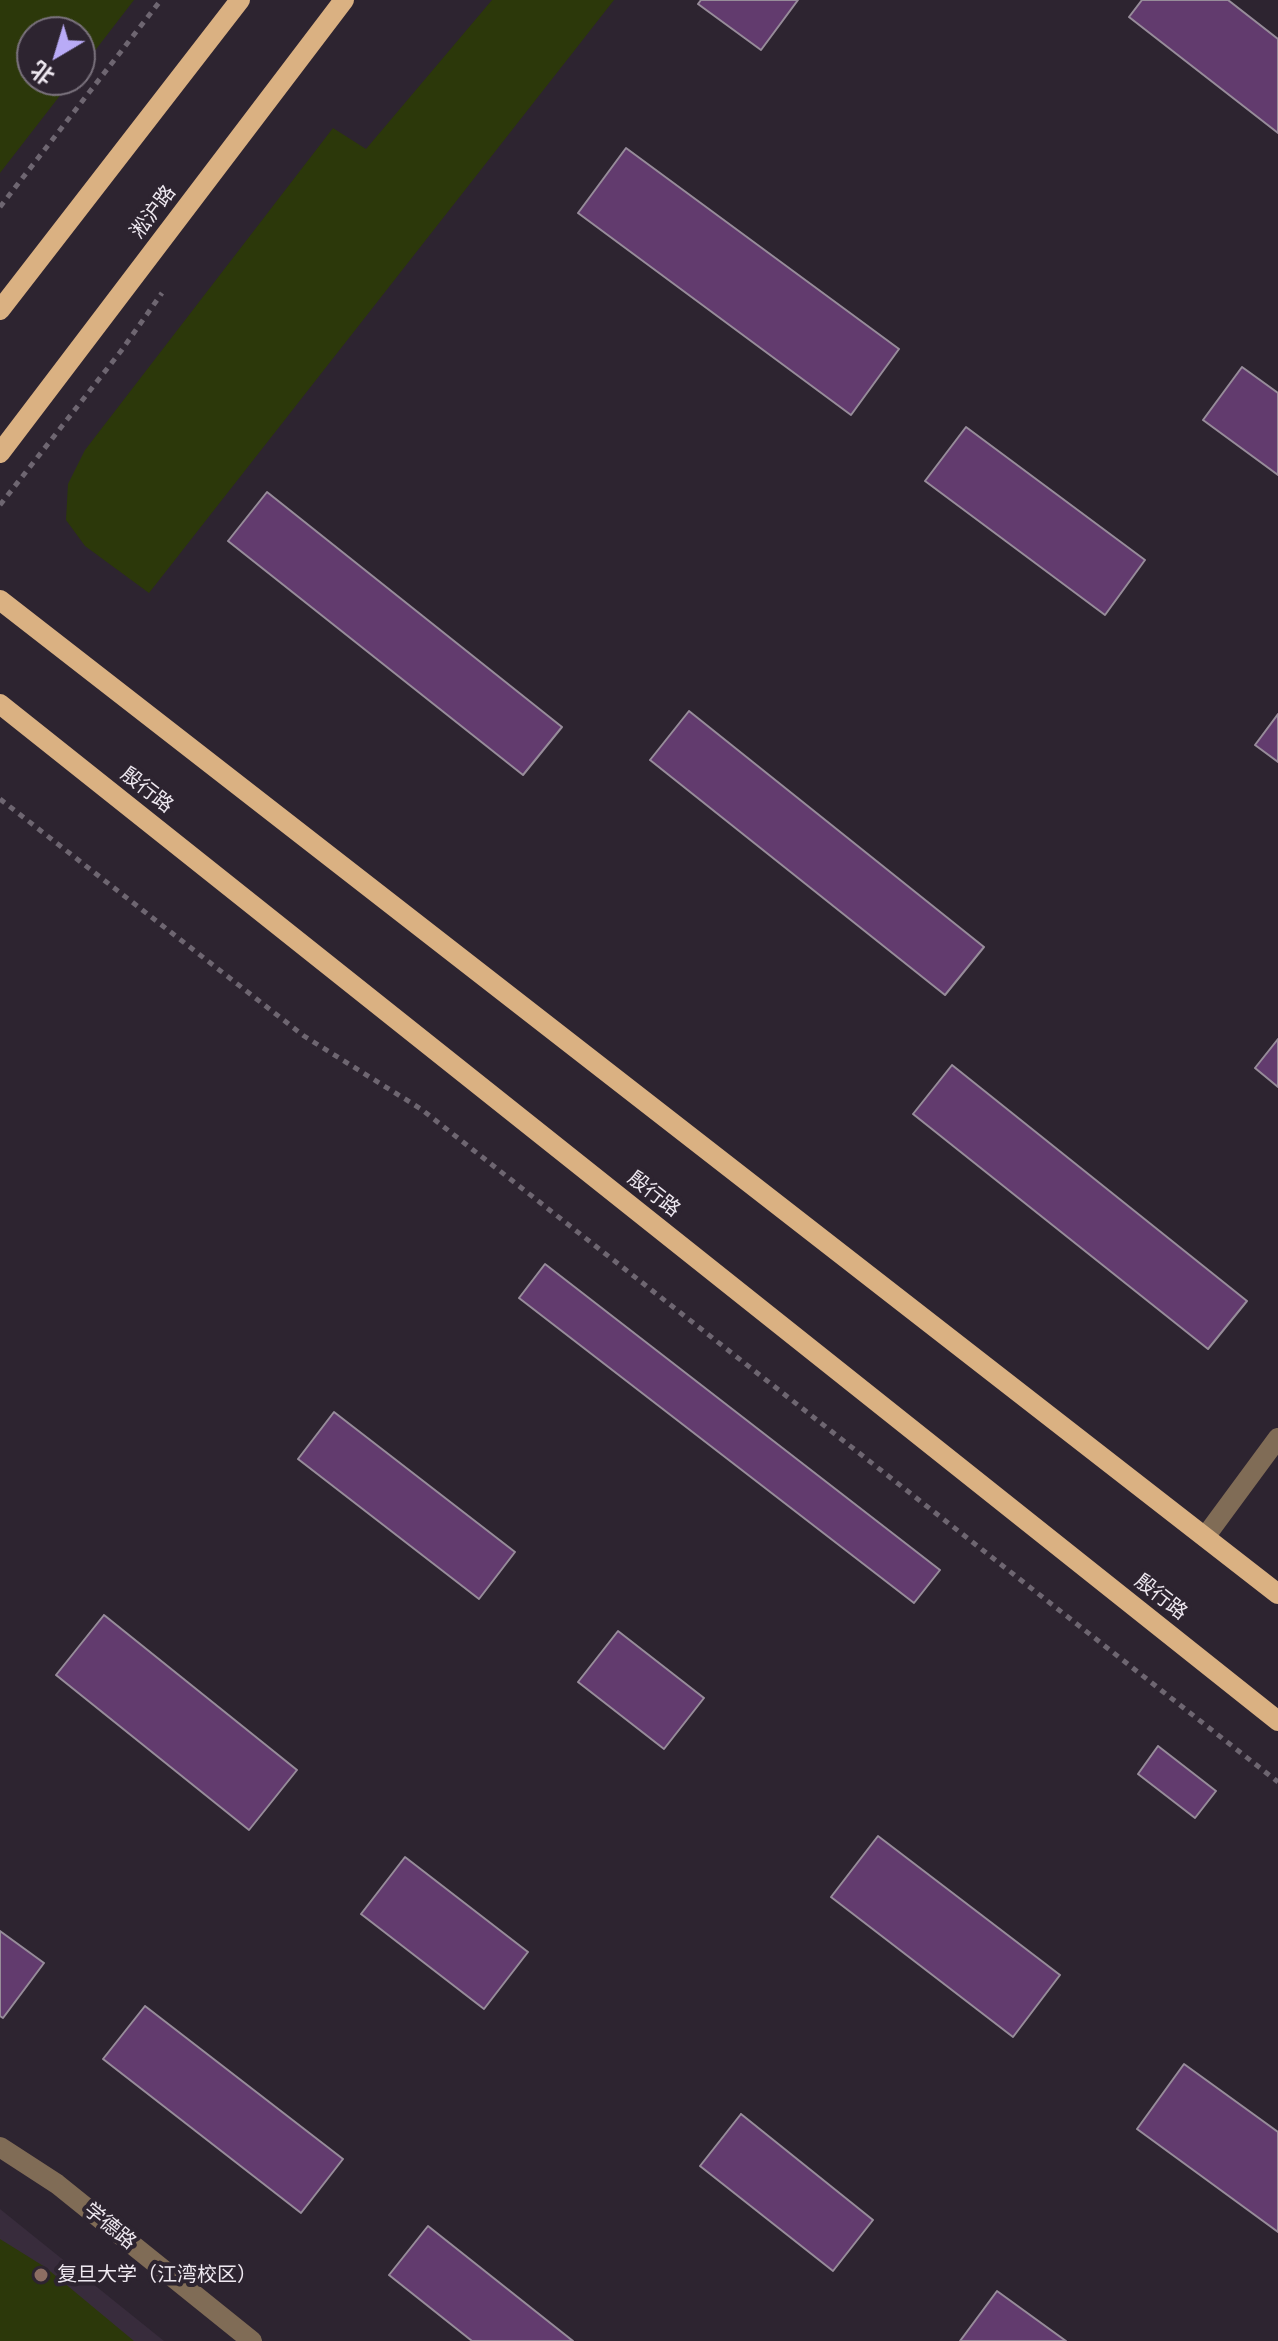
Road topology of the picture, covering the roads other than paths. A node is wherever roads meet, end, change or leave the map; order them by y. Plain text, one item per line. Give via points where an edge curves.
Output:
1 (240, 0) edge
2 (344, 0) edge
3 (0, 310) edge
4 (0, 453) edge
5 (0, 600) edge
6 (0, 704) edge
7 (1278, 1438) edge
8 (1205, 1537) junction
9 (1278, 1594) edge
10 (1278, 1721) edge
11 (0, 2147) edge
12 (252, 2341) edge

1 - 3 main road
2 - 4 main road, 淞沪路
5 - 8 main road
6 - 10 main road, 殷行路
7 - 8 street
8 - 9 main road
11 - 12 street, 学德路 via 57,2184

